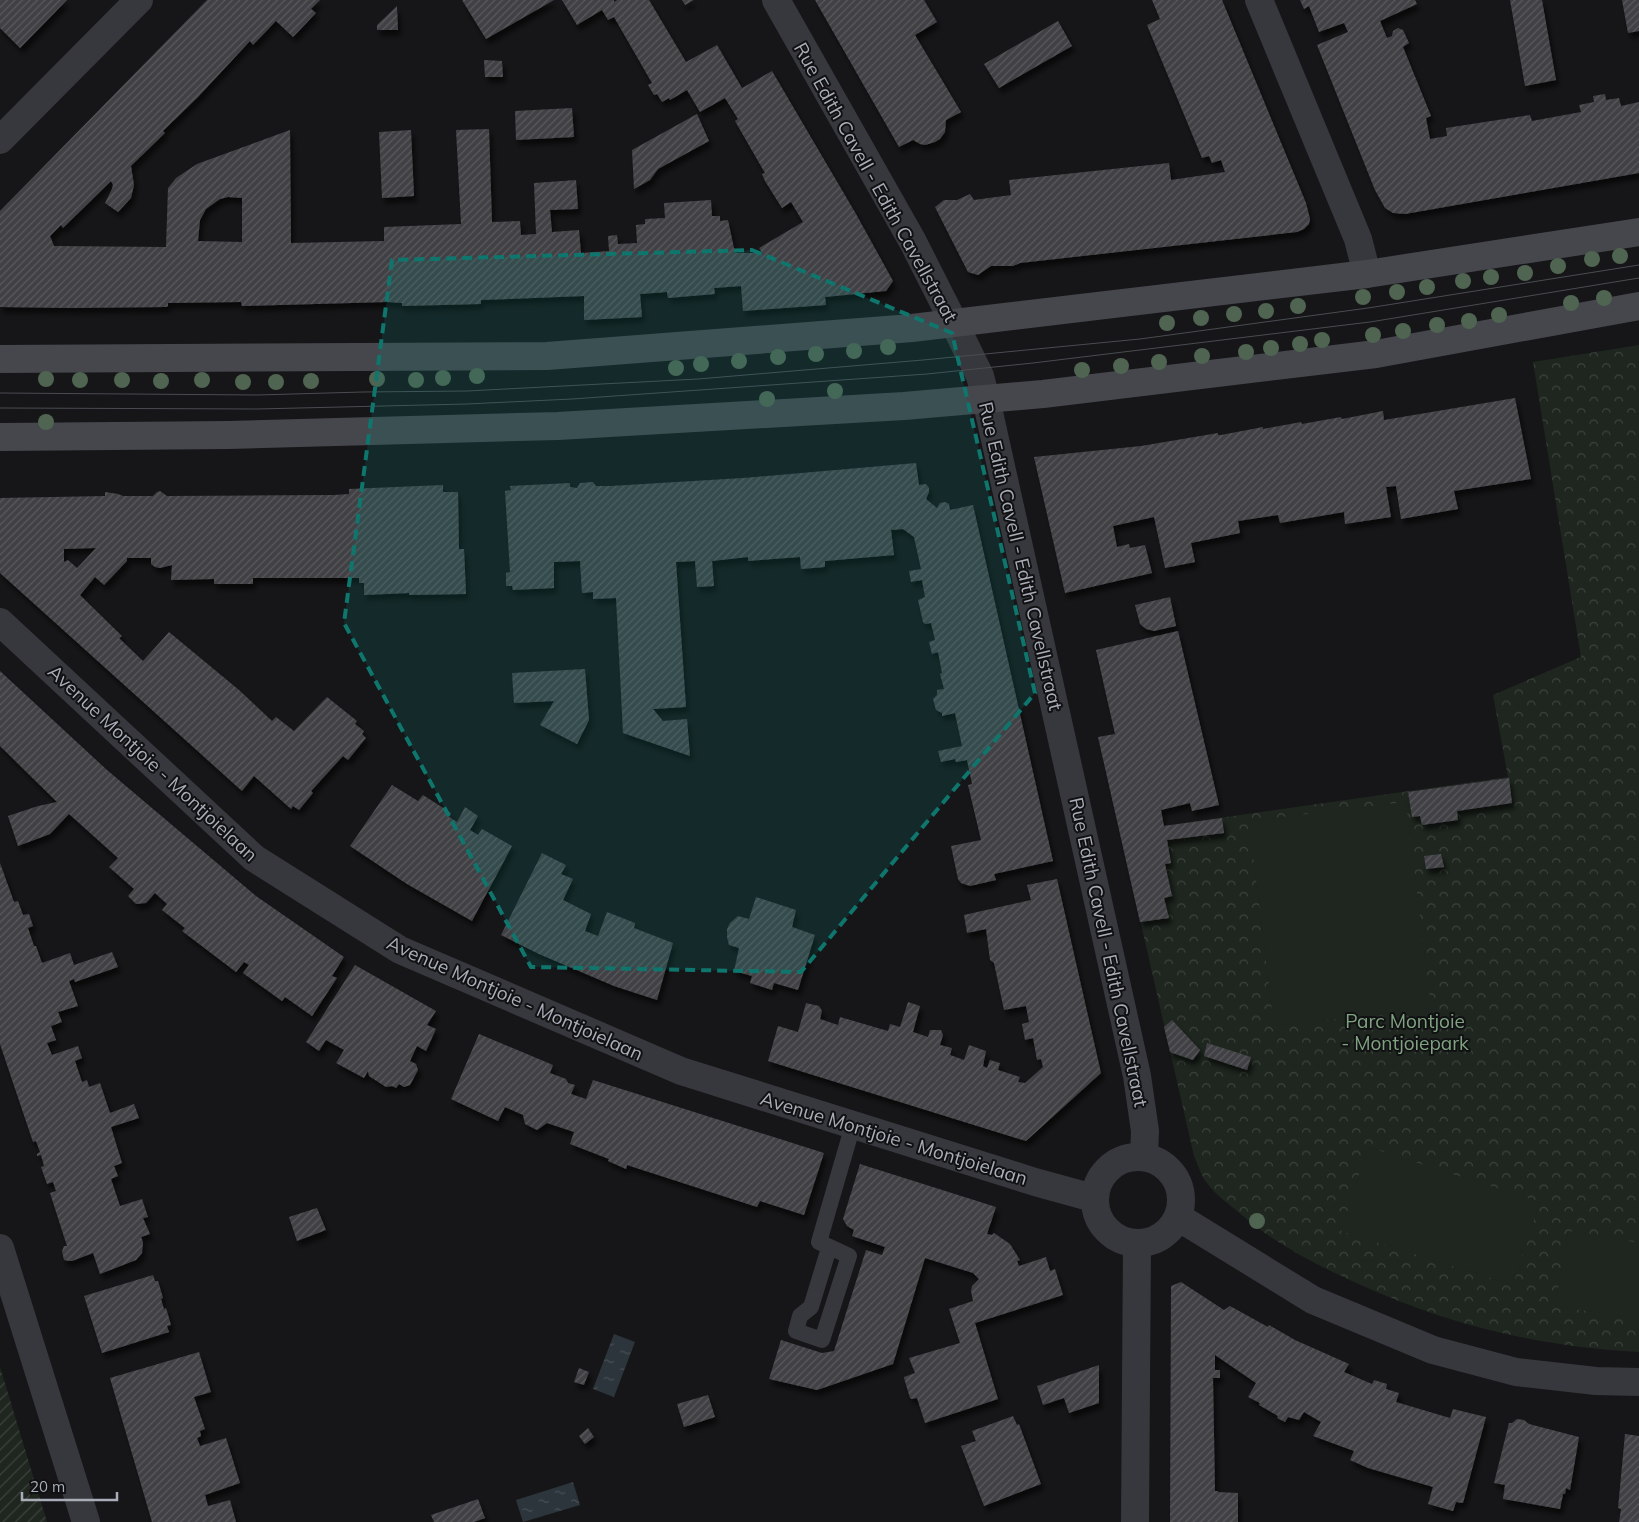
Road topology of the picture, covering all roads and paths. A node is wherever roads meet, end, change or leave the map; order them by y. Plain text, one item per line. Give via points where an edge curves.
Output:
1 (139, 0) edge
2 (776, 0) edge
3 (1259, 0) edge
4 (0, 140) edge
5 (1639, 232) edge
6 (1367, 274) junction
7 (1639, 306) edge
8 (954, 323) junction
9 (0, 360) edge
10 (986, 399) junction
11 (0, 437) edge
12 (0, 622) edge
13 (852, 1125) junction
14 (1144, 1156) junction
15 (1094, 1198) junction
16 (1178, 1217) junction
17 (1136, 1243) junction
18 (0, 1248) edge
19 (830, 1248) junction
20 (1639, 1382) edge
21 (86, 1522) edge
22 (1135, 1522) edge

1 - 4 street
2 - 8 street, Rue Edith Cavell - Edith Cavellstraat via 913,242
3 - 6 street via 1358,239
5 - 6 main road
6 - 8 main road
7 - 10 main road via 1376,354
8 - 9 main road via 547,356
8 - 10 street, Rue Edith Cavell - Edith Cavellstraat via 980,376
10 - 11 main road via 558,426 229,435
10 - 14 street, Rue Edith Cavell - Edith Cavellstraat via 1138,1076 1145,1131
12 - 13 street, Avenue Montjoie - Montjoielaan via 254,858 400,950 681,1071
13 - 15 street, Avenue Montjoie - Montjoielaan
13 - 19 lane via 819,1242
14 - 15 street via 1125,1157 1109,1166 1098,1180
14 - 16 street via 1165,1165 1177,1181 1181,1199
15 - 17 street via 1096,1215 1105,1230 1119,1240
16 - 17 street via 1161,1236 1150,1242
16 - 20 street via 1313,1300 1433,1350 1516,1372
17 - 22 street
18 - 21 street
19 - 19 lane via 848,1256 822,1340 796,1331 800,1316 811,1307

